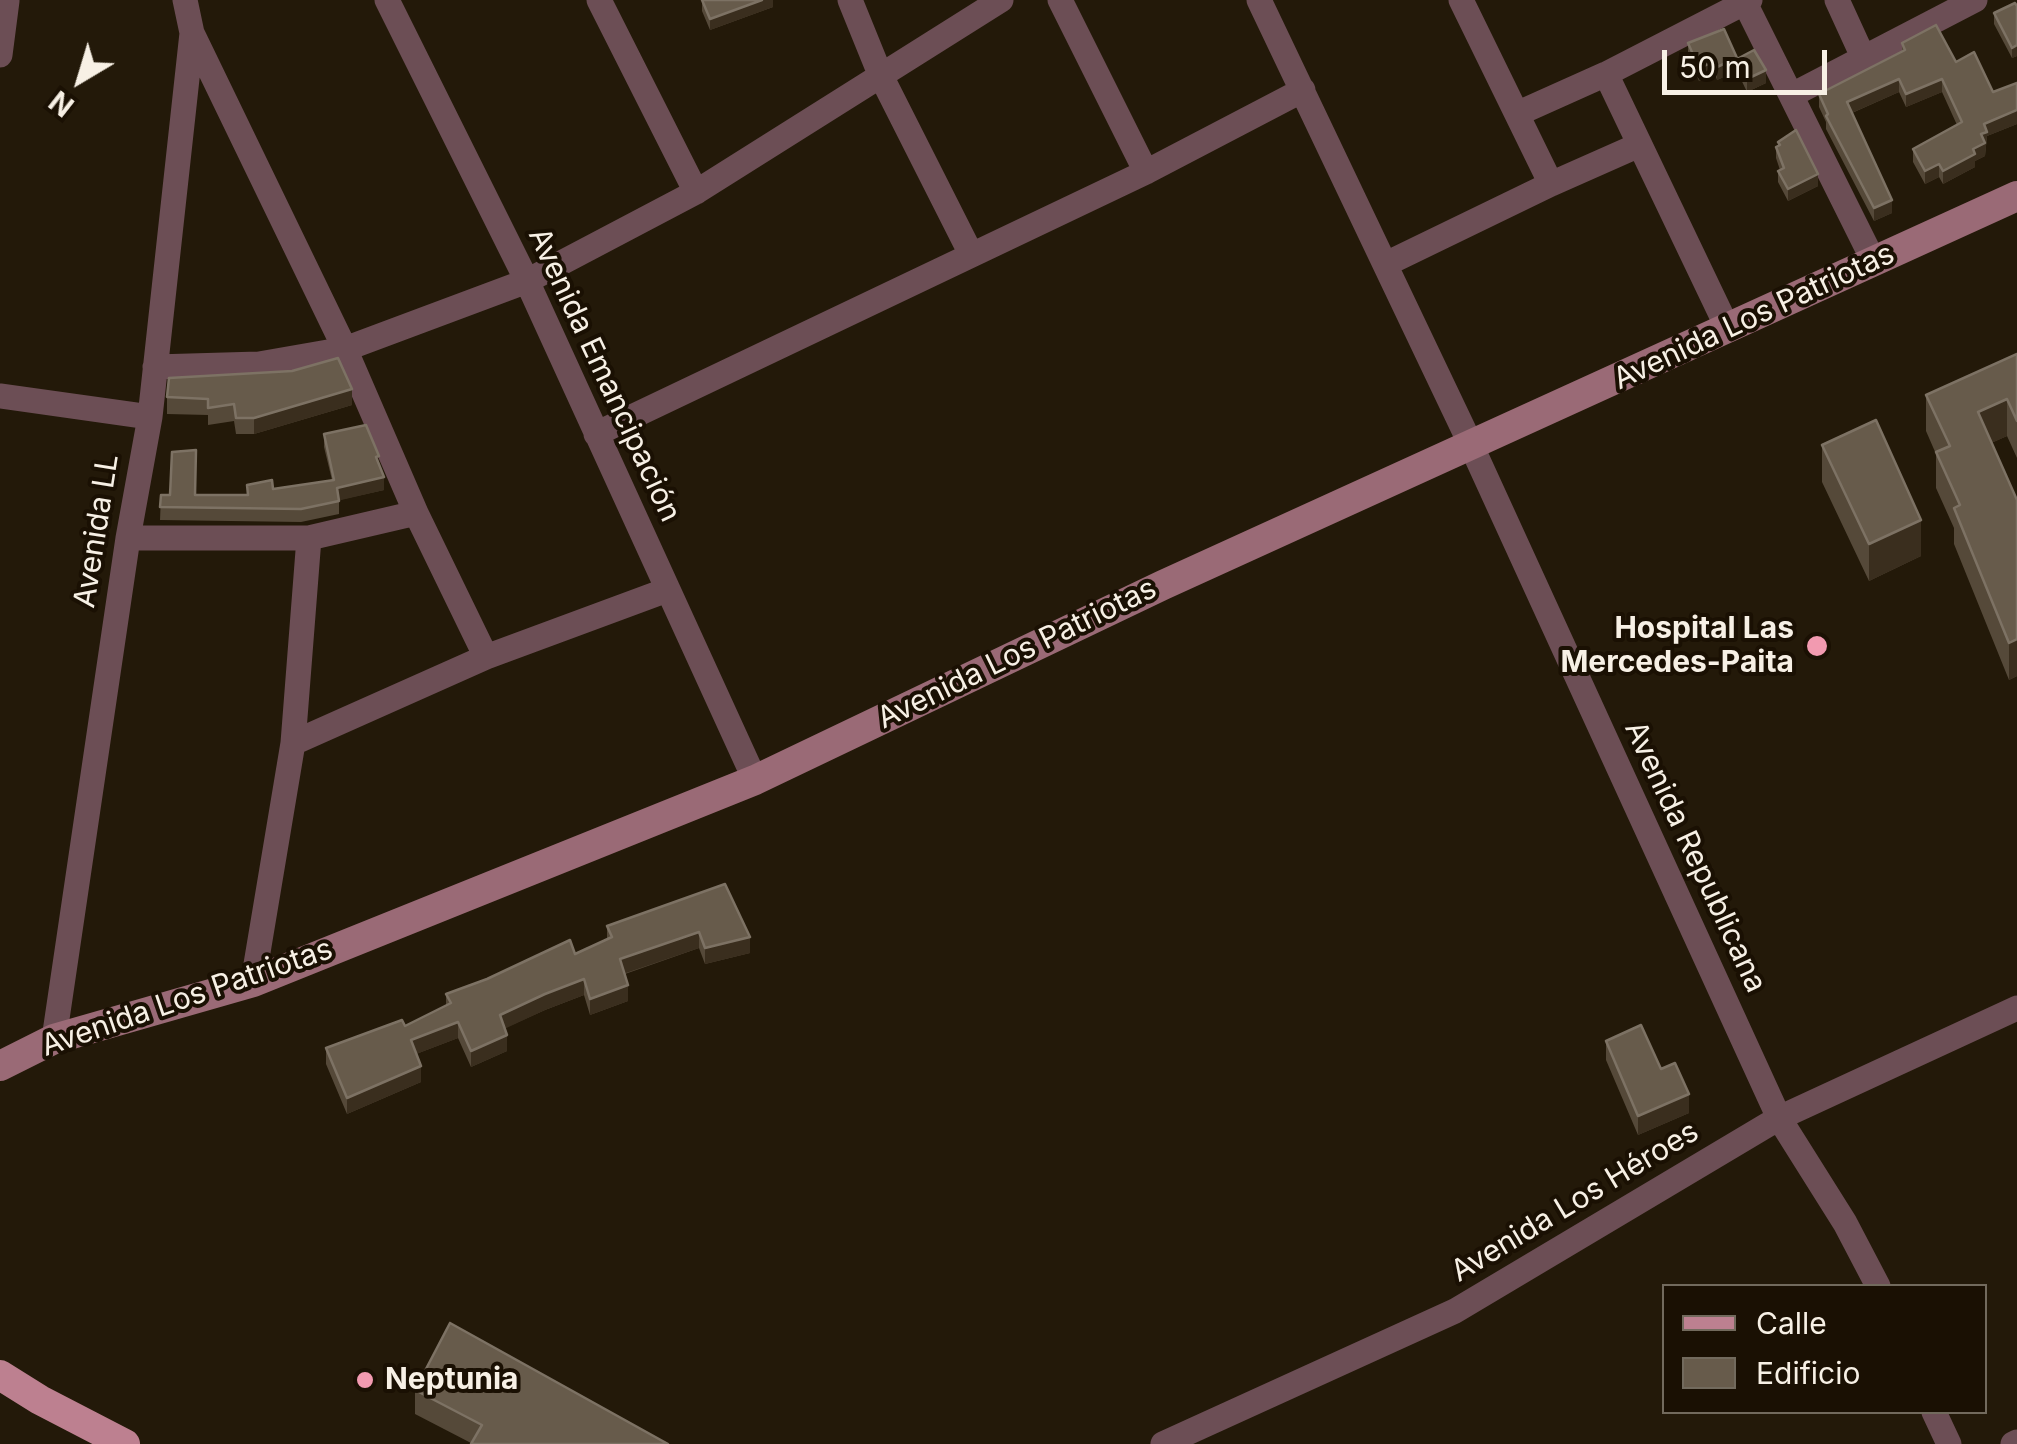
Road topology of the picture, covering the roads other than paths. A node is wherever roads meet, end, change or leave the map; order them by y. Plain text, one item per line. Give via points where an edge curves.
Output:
1 (9, 0) edge
2 (185, 0) edge
3 (388, 0) edge
4 (599, 0) edge
5 (850, 0) edge
6 (1001, 0) edge
7 (1060, 0) edge
8 (1259, 0) edge
9 (1462, 0) edge
10 (1838, 0) edge
11 (1975, 0) edge
12 (1748, 1) edge
13 (0, 4) edge
14 (192, 32) junction
15 (0, 55) edge
16 (1864, 59) junction
17 (880, 74) junction
18 (1606, 74) junction
19 (1304, 90) junction
20 (1792, 95) junction
21 (1519, 113) junction
22 (1639, 146) junction
23 (1146, 172) junction
24 (1551, 184) junction
25 (696, 192) junction
26 (2017, 196) edge
27 (971, 254) junction
28 (1874, 262) junction
29 (1386, 264) junction
30 (527, 281) junction
31 (1728, 329) junction
32 (345, 349) junction
33 (155, 367) junction
34 (0, 396) edge
35 (150, 417) junction
36 (596, 434) junction
37 (1471, 445) junction
38 (416, 513) junction
39 (128, 538) junction
40 (309, 538) junction
41 (667, 590) junction
42 (486, 657) junction
43 (294, 742) junction
44 (755, 780) junction
45 (253, 982) junction
46 (2017, 1008) edge
47 (54, 1039) junction
48 (0, 1066) edge
49 (1779, 1118) junction
50 (1877, 1284) edge
51 (0, 1375) edge
52 (1935, 1414) edge
53 (125, 1444) edge
54 (1163, 1444) edge
55 (1950, 1444) edge

1 - 13 street
1 - 15 street
2 - 14 street
3 - 30 street, Avenida Emancipación
4 - 25 street
5 - 17 street
6 - 17 street
7 - 23 street
8 - 19 street, Avenida Republicana
9 - 21 street
10 - 16 street
11 - 16 street
12 - 18 street
12 - 20 street
14 - 32 street
14 - 33 street, Avenida LL
16 - 20 street
17 - 25 street
17 - 27 street
18 - 21 street
18 - 22 street
19 - 23 street
19 - 29 street, Avenida Republicana
20 - 28 street
21 - 24 street
22 - 24 street
22 - 31 street
23 - 27 street
24 - 29 street
25 - 30 street
26 - 28 street, Avenida Los Patriotas
27 - 36 street
28 - 31 street, Avenida Los Patriotas
29 - 37 street, Avenida Republicana
30 - 32 street
30 - 36 street, Avenida Emancipación
31 - 37 street, Avenida Los Patriotas
32 - 33 street via 259,364
32 - 38 street
33 - 35 street, Avenida LL
34 - 35 street
35 - 39 street, Avenida LL
36 - 41 street, Avenida Emancipación
37 - 44 street, Avenida Los Patriotas
37 - 49 street, Avenida Republicana
38 - 40 street
38 - 42 street
39 - 40 street
39 - 47 street, Avenida LL
40 - 43 street
41 - 42 street
41 - 44 street, Avenida Emancipación
42 - 43 street
43 - 45 street
44 - 45 street, Avenida Los Patriotas
45 - 47 street, Avenida Los Patriotas
46 - 49 street, Avenida Los Héroes
47 - 48 street, Avenida Los Patriotas
49 - 50 street, Avenida Republicana
49 - 54 street, Avenida Los Héroes via 1455,1310
51 - 53 main road
52 - 55 street

